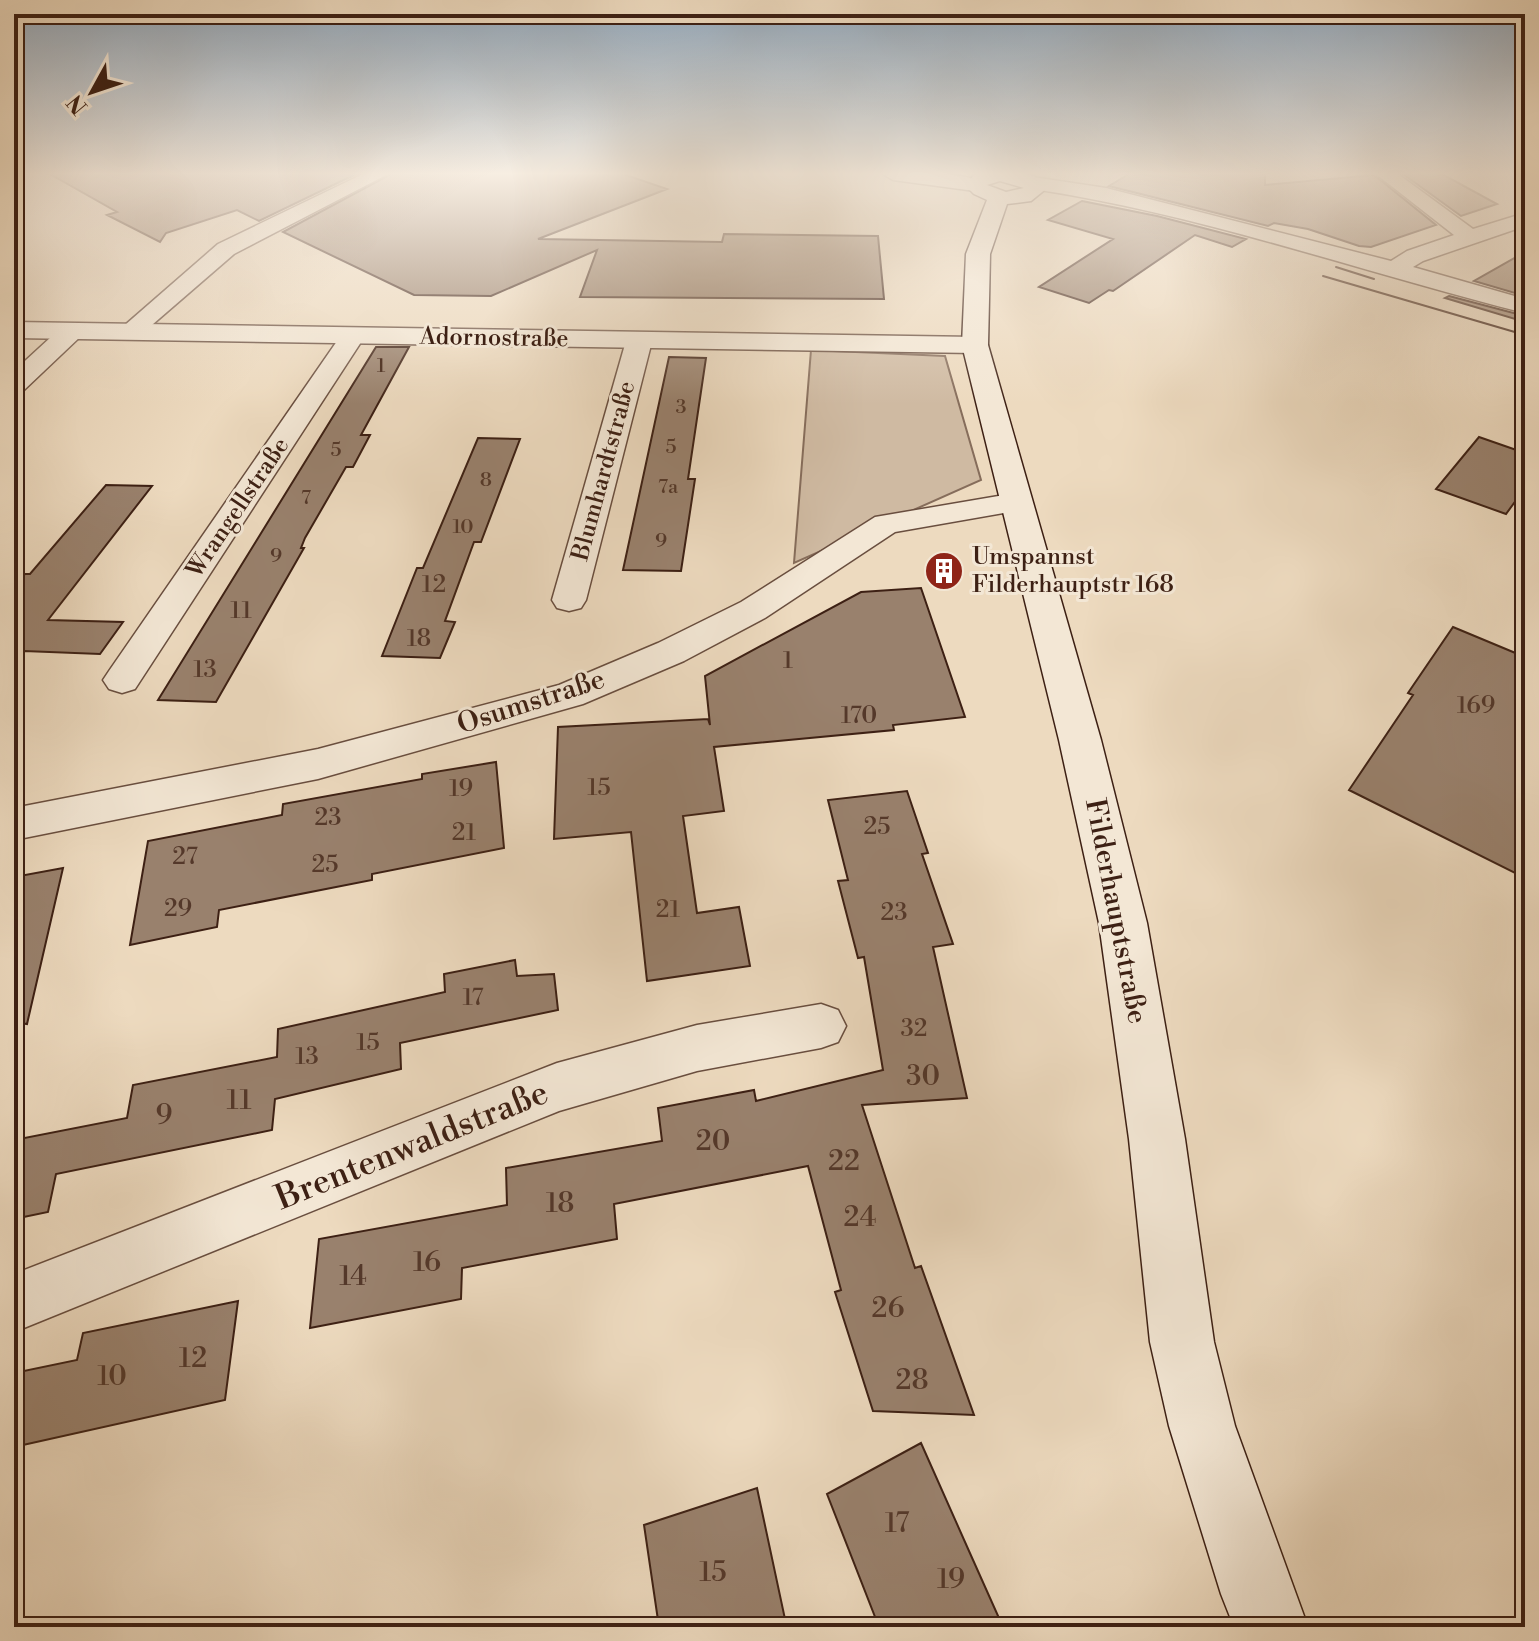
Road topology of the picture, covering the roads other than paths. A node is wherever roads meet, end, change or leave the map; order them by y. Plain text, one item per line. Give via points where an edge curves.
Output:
1 (224, 251) edge
2 (979, 251) edge
3 (1327, 251) edge
4 (1431, 251) edge
5 (1396, 268) junction
6 (1525, 306) edge
7 (14, 330) edge
8 (72, 331) junction
9 (129, 332) junction
10 (353, 336) junction
11 (639, 341) junction
12 (975, 345) junction
13 (14, 385) edge
14 (1016, 502) junction
15 (569, 600) dead end
16 (122, 680) dead end
17 (14, 824) edge
18 (821, 1026) dead end
19 (14, 1303) edge
20 (1271, 1627) edge

1 - 9 street
2 - 12 main road, Filderhauptstraße
3 - 5 street
4 - 5 street
5 - 6 street
7 - 8 main road, Adornostraße
8 - 9 main road, Adornostraße
8 - 13 street
9 - 10 main road, Adornostraße
10 - 11 main road, Adornostraße
10 - 16 street, Wrangellstraße
11 - 12 main road, Adornostraße
11 - 15 street, Blumhardtstraße
12 - 14 main road, Filderhauptstraße
14 - 17 street, Osumstraße via 886,524 753,610 570,695 318,764
14 - 20 main road, Filderhauptstraße via 1123,923 1182,1342 1202,1426
18 - 19 street, Brentenwaldstraße via 697,1048 557,1087

